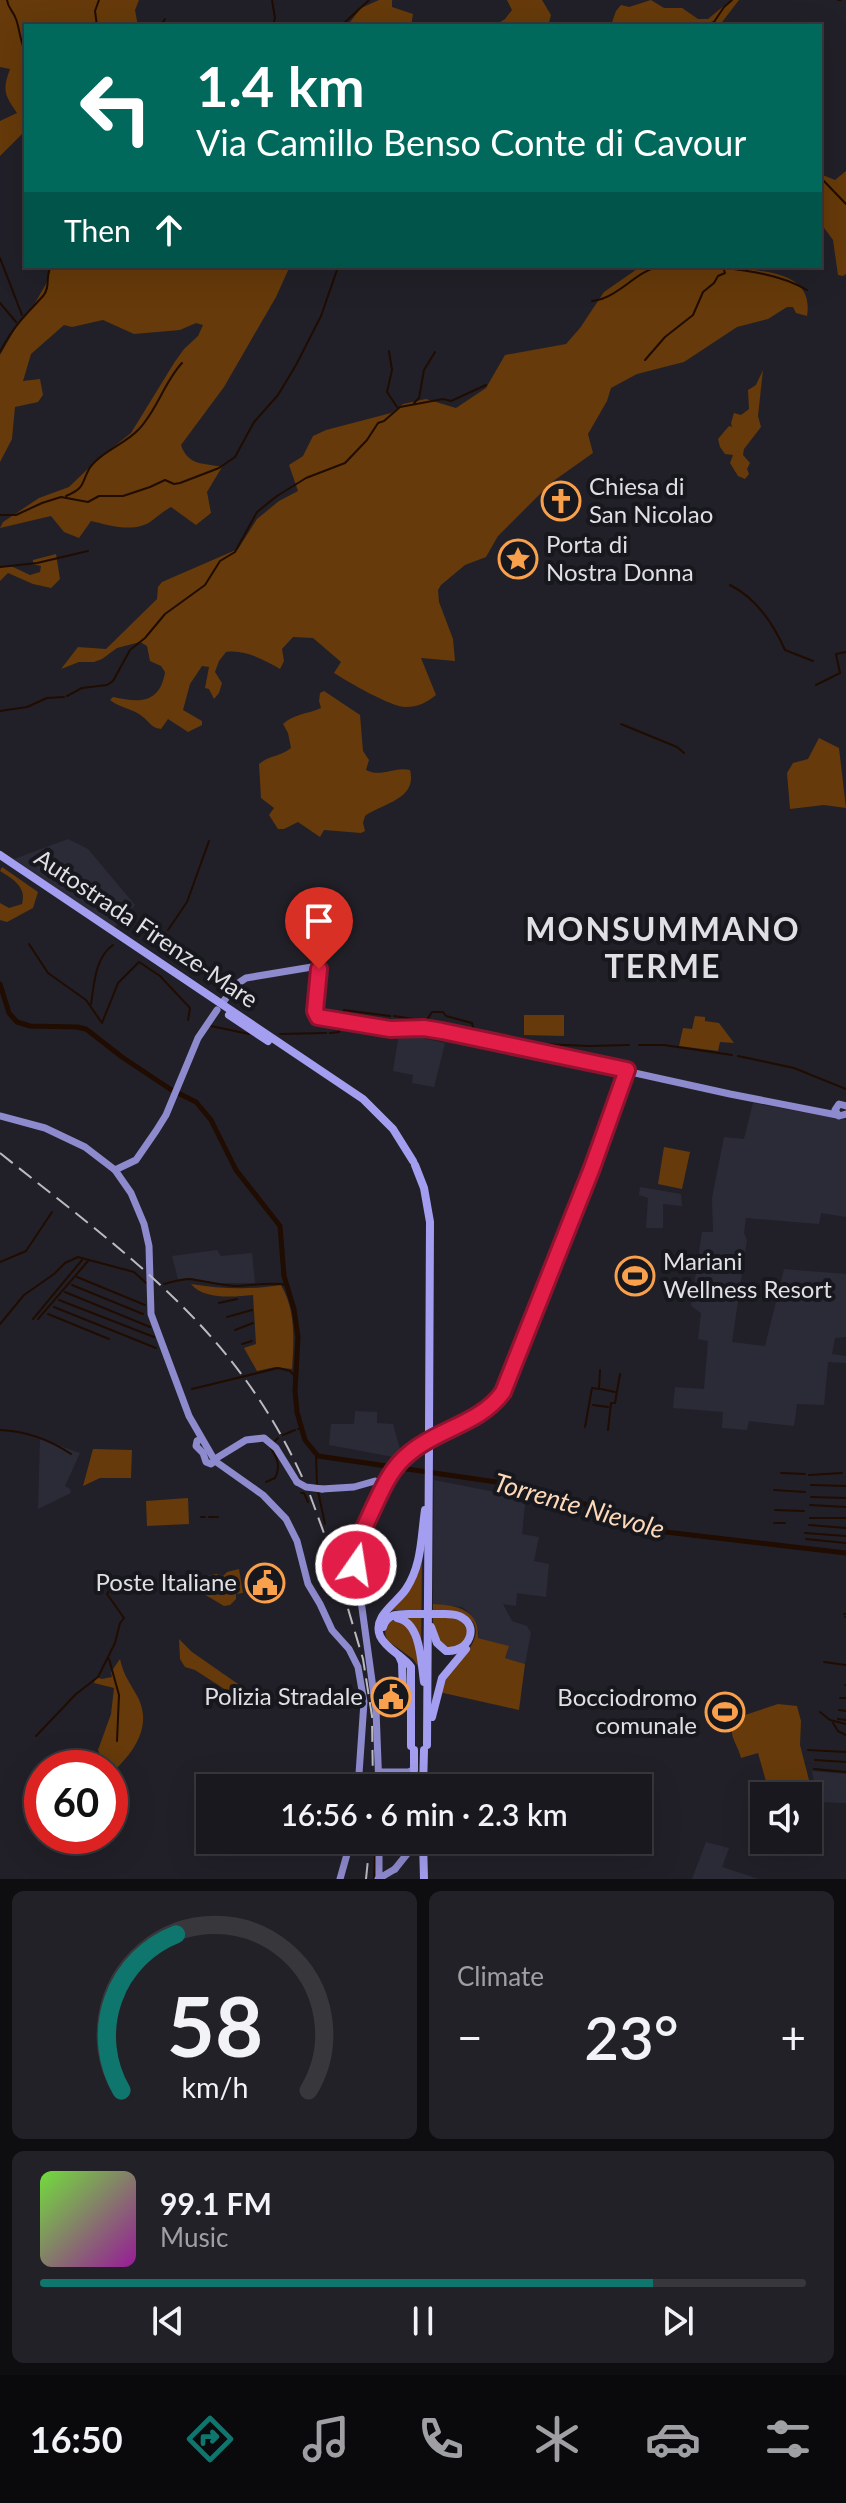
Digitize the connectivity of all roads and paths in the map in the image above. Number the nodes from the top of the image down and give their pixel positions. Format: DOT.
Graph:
graph roads {
  1 [pos="0,858"];
  2 [pos="223,1002"];
  3 [pos="217,1010"];
  4 [pos="627,1070"];
  5 [pos="846,1106"];
  6 [pos="841,1114"];
  7 [pos="0,1116"];
  8 [pos="115,1170"];
  9 [pos="214,1460"];
  10 [pos="382,1481"];
  11 [pos="427,1486"];
  12 [pos="425,1509"];
  13 [pos="428,1557"];
  14 [pos="438,1613"];
  15 [pos="381,1625"];
  16 [pos="424,1685"];
  17 [pos="377,1713"];
  18 [pos="420,1749"];
  19 [pos="383,1759"];
  20 [pos="398,1771"];
  21 [pos="412,1771"];
  22 [pos="382,1772"];
  23 [pos="359,1774"];
  24 [pos="395,1774"];
  25 [pos="401,1774"];
  26 [pos="412,1774"];
  27 [pos="424,1774"];
  28 [pos="347,1854"];
  29 [pos="379,1854"];
  30 [pos="407,1854"];
  31 [pos="425,1854"];
  32 [pos="340,1879"];
  33 [pos="379,1879"];
  34 [pos="426,1879"];
  1 -- 11 [label="highway, Autostrada Firenze-Mare, bridge"];
  2 -- 4 [label="main road"];
  3 -- 8 [label="main road"];
  4 -- 6 [label="main road"];
  4 -- 10 [label="main road"];
  5 -- 6 [label="main road"];
  7 -- 8 [label="main road"];
  8 -- 9 [label="main road"];
  9 -- 10 [label="main road, bridge"];
  9 -- 23 [label="main road"];
  10 -- 17 [label="main road"];
  11 -- 12 [label="highway, Autostrada Firenze-Mare"];
  11 -- 13 [label="highway, Autostrada Firenze-Mare"];
  12 -- 15 [label="highway"];
  12 -- 16 [label="highway, Autostrada Firenze-Mare"];
  13 -- 14 [label="highway"];
  13 -- 18 [label="highway, Autostrada Firenze-Mare"];
  14 -- 15 [label="highway, bridge"];
  14 -- 18 [label="highway"];
  15 -- 16 [label="highway"];
  15 -- 18 [label="highway"];
  15 -- 18 [label="highway"];
  16 -- 18 [label="highway, Autostrada Firenze-Mare"];
  17 -- 19 [label="main road"];
  17 -- 22 [label="main road"];
  18 -- 20 [label="main road"];
  18 -- 21 [label="highway"];
  18 -- 27 [label="highway, Autostrada Firenze-Mare"];
  19 -- 20 [label="main road"];
  19 -- 22 [label="main road"];
  20 -- 21 [label="main road"];
  20 -- 22 [label="main road"];
  20 -- 24 [label="main road"];
  20 -- 25 [label="main road"];
  21 -- 26 [label="main road"];
  28 -- 32 [label="main road"];
  29 -- 33 [label="main road"];
  30 -- 33 [label="main road, bridge"];
  31 -- 34 [label="highway"];
}
